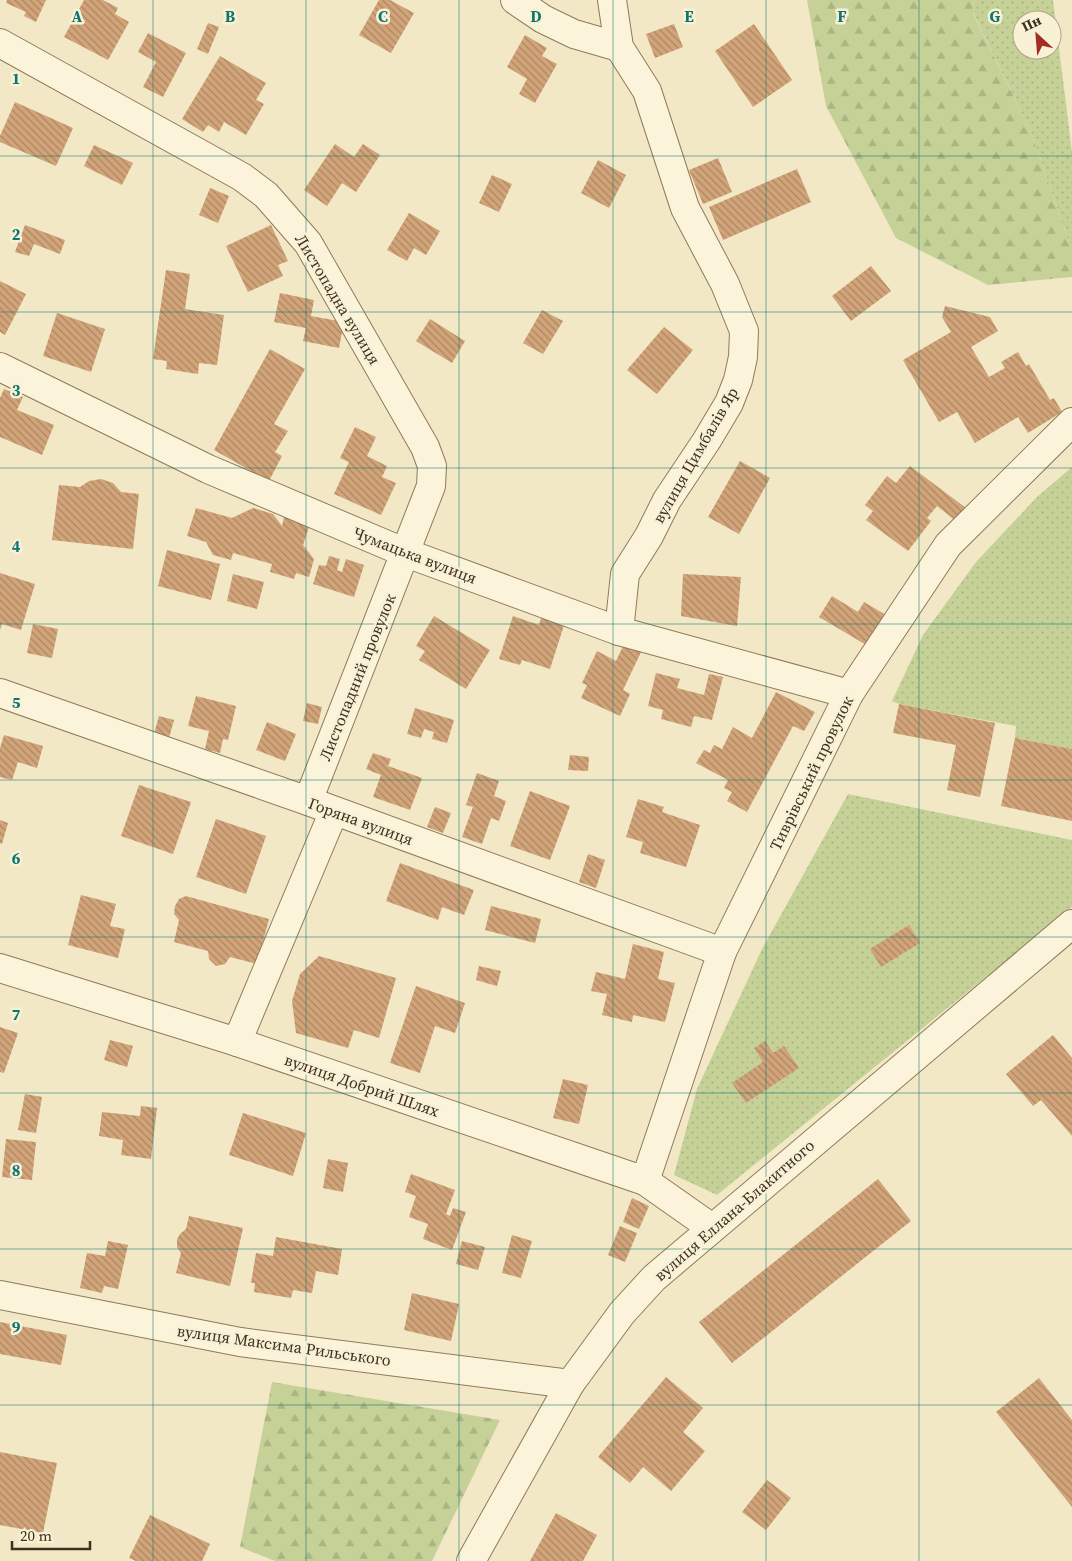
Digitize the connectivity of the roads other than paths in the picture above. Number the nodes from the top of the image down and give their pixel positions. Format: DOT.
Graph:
graph roads {
  1 [pos="515,0"];
  2 [pos="612,0"];
  3 [pos="0,43"];
  4 [pos="619,47"];
  5 [pos="0,367"];
  6 [pos="1072,422"];
  7 [pos="406,553"];
  8 [pos="619,631"];
  9 [pos="0,693"];
  10 [pos="850,694"];
  11 [pos="308,801"];
  12 [pos="334,811"];
  13 [pos="1072,924"];
  14 [pos="722,952"];
  15 [pos="0,968"];
  16 [pos="237,1042"];
  17 [pos="645,1181"];
  18 [pos="712,1228"];
  19 [pos="0,1295"];
  20 [pos="570,1384"];
  21 [pos="471,1561"];
  1 -- 4 [label="street"];
  2 -- 4 [label="street, вулиця Цимбалів Яр"];
  3 -- 7 [label="street, Листопадна вулиця"];
  4 -- 8 [label="street, вулиця Цимбалів Яр"];
  5 -- 7 [label="street, Чумацька вулиця"];
  6 -- 10 [label="street, Тиврівський провулок"];
  7 -- 8 [label="street, Чумацька вулиця"];
  7 -- 11 [label="street, Листопадний провулок"];
  8 -- 10 [label="street, Чумацька вулиця"];
  9 -- 11 [label="street, Горяна вулиця"];
  10 -- 14 [label="street, Тиврівський провулок"];
  11 -- 12 [label="street, Горяна вулиця"];
  12 -- 14 [label="street, Горяна вулиця"];
  12 -- 16 [label="street"];
  13 -- 18 [label="street, вулиця Еллана-Блакитного"];
  14 -- 17 [label="street, Тиврівський провулок"];
  15 -- 16 [label="street, вулиця Добрий Шлях"];
  16 -- 17 [label="street, вулиця Добрий Шлях"];
  17 -- 18 [label="street, вулиця Добрий Шлях"];
  18 -- 20 [label="street, вулиця Еллана-Блакитного"];
  19 -- 20 [label="street, вулиця Максима Рильського"];
  20 -- 21 [label="street, вулиця Еллана-Блакитного"];
}
